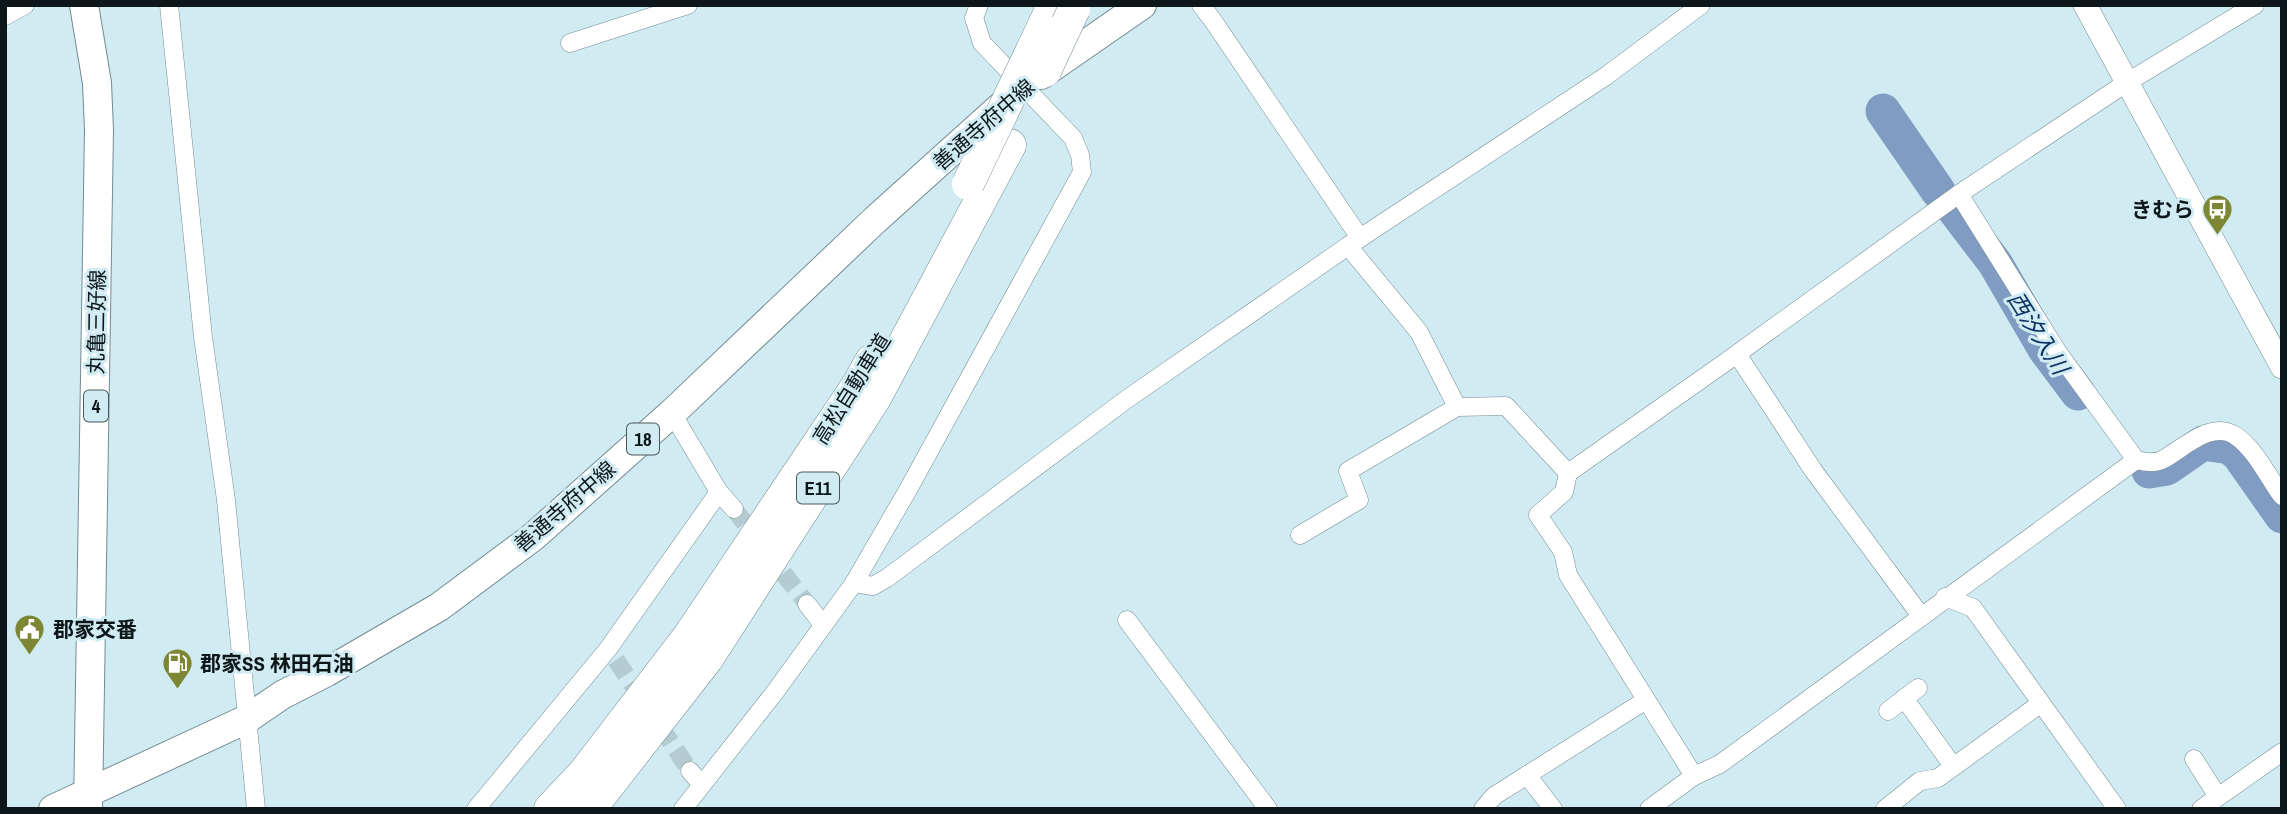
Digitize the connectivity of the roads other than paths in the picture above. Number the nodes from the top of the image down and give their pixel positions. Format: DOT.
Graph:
graph roads {
  1 [pos="25,5"];
  2 [pos="83,5"];
  3 [pos="169,5"];
  4 [pos="688,5"];
  5 [pos="1142,5"];
  6 [pos="1200,5"];
  7 [pos="1701,5"];
  8 [pos="2084,5"];
  9 [pos="2255,5"];
  10 [pos="976,6"];
  11 [pos="1061,12"];
  12 [pos="5,16"];
  13 [pos="570,43"];
  14 [pos="2126,83"];
  15 [pos="1024,88"];
  16 [pos="1959,194"];
  17 [pos="1354,242"];
  18 [pos="1737,354"];
  19 [pos="2282,367"];
  20 [pos="1457,407"];
  21 [pos="673,413"];
  22 [pos="2136,460"];
  23 [pos="1568,473"];
  24 [pos="719,492"];
  25 [pos="2282,496"];
  26 [pos="734,509"];
  27 [pos="1300,535"];
  28 [pos="854,583"];
  29 [pos="1945,597"];
  30 [pos="807,604"];
  31 [pos="1921,616"];
  32 [pos="1128,620"];
  33 [pos="823,625"];
  34 [pos="1646,700"];
  35 [pos="2040,704"];
  36 [pos="1888,710"];
  37 [pos="247,719"];
  38 [pos="2280,758"];
  39 [pos="2194,760"];
  40 [pos="1953,766"];
  41 [pos="1527,775"];
  42 [pos="1694,776"];
  43 [pos="2218,797"];
  44 [pos="88,801"];
  45 [pos="53,809"];
  46 [pos="256,809"];
  47 [pos="476,809"];
  48 [pos="550,809"];
  49 [pos="590,809"];
  50 [pos="683,809"];
  51 [pos="1268,809"];
  52 [pos="1483,809"];
  53 [pos="1553,809"];
  54 [pos="1649,809"];
  55 [pos="1885,809"];
  56 [pos="2117,809"];
  57 [pos="2201,809"];
  1 -- 12 [label="street"];
  2 -- 44 [label="main road, 丸亀三好線 / 4"];
  3 -- 37 [label="street"];
  4 -- 13 [label="street"];
  5 -- 15 [label="main road, 善通寺府中線 / 18"];
  6 -- 17 [label="street"];
  7 -- 17 [label="street"];
  8 -- 14 [label="street"];
  9 -- 14 [label="street"];
  10 -- 15 [label="street"];
  11 -- 48 [label="highway, 高松自動車道 / E11, bridge"];
  11 -- 49 [label="highway, 高松自動車道 / E11, bridge"];
  14 -- 16 [label="street"];
  14 -- 19 [label="street"];
  15 -- 21 [label="main road, 善通寺府中線 / 18"];
  15 -- 28 [label="street"];
  16 -- 18 [label="street"];
  16 -- 22 [label="street"];
  17 -- 20 [label="street"];
  17 -- 28 [label="street"];
  18 -- 23 [label="street"];
  18 -- 31 [label="street"];
  20 -- 23 [label="street"];
  20 -- 27 [label="street"];
  21 -- 24 [label="street"];
  21 -- 37 [label="main road, 善通寺府中線 / 18"];
  22 -- 25 [label="street"];
  22 -- 29 [label="street"];
  23 -- 34 [label="street"];
  24 -- 26 [label="street"];
  24 -- 47 [label="street"];
  28 -- 33 [label="street"];
  29 -- 31 [label="street"];
  29 -- 35 [label="street"];
  30 -- 33 [label="street"];
  31 -- 42 [label="street"];
  32 -- 51 [label="street"];
  33 -- 50 [label="street"];
  34 -- 41 [label="street"];
  34 -- 42 [label="street"];
  35 -- 40 [label="street"];
  35 -- 56 [label="street"];
  36 -- 40 [label="street"];
  37 -- 44 [label="main road, 善通寺府中線 / 18"];
  37 -- 46 [label="street"];
  38 -- 43 [label="street"];
  39 -- 43 [label="street"];
  40 -- 55 [label="street"];
  41 -- 52 [label="street"];
  41 -- 53 [label="street"];
  42 -- 54 [label="street"];
  43 -- 57 [label="street"];
  44 -- 45 [label="main road, 善通寺府中線 / 18"];
}
